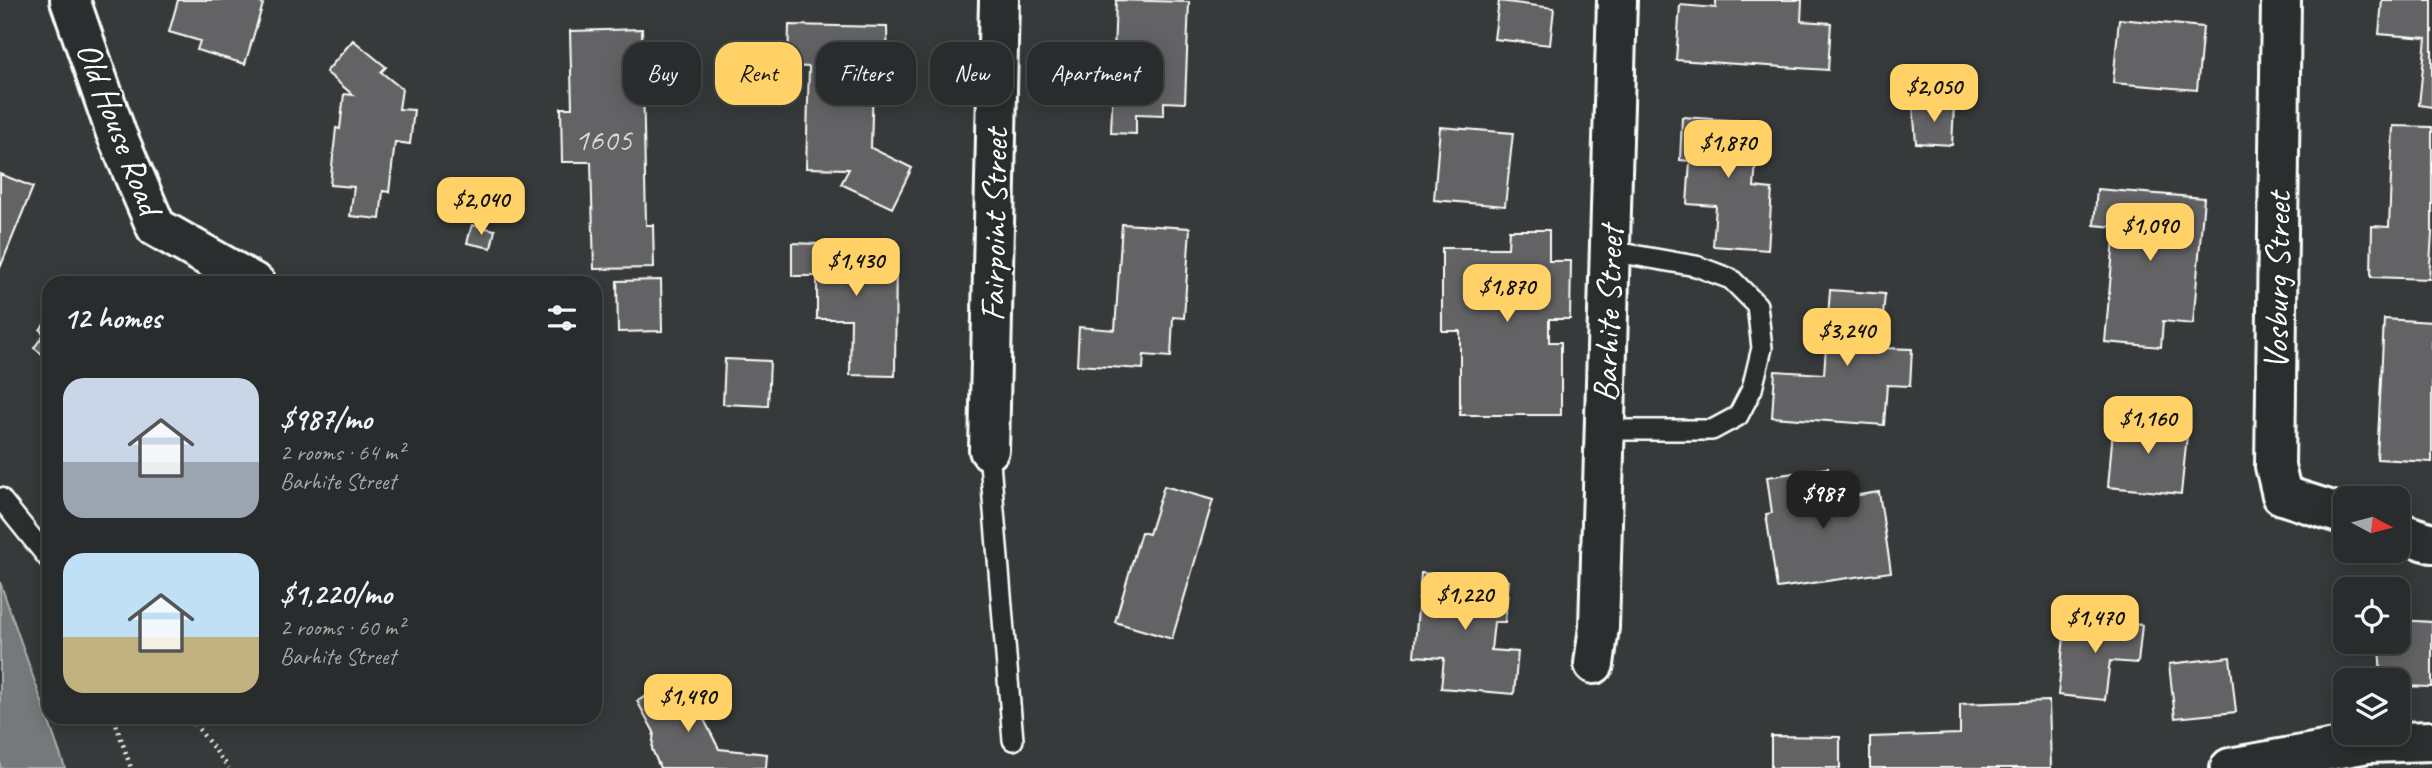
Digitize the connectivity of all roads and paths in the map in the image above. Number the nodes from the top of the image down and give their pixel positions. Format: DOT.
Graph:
graph roads {
  1 [pos="70,0"];
  2 [pos="999,0"];
  3 [pos="1617,0"];
  4 [pos="2281,0"];
  5 [pos="1610,251"];
  6 [pos="242,276"];
  7 [pos="1605,430"];
  8 [pos="989,450"];
  9 [pos="0,498"];
  10 [pos="2333,511"];
  11 [pos="2410,536"];
  12 [pos="2432,543"];
  13 [pos="42,550"];
  14 [pos="1596,645"];
  15 [pos="116,724"];
  16 [pos="195,724"];
  17 [pos="1013,740"];
  18 [pos="2432,741"];
  19 [pos="131,768"];
  20 [pos="229,768"];
  21 [pos="2230,768"];
  1 -- 6 [label="street, Old House Road"];
  2 -- 8 [label="street, Fairpoint Street"];
  3 -- 5 [label="street, Barhite Street"];
  4 -- 10 [label="street, Vosburg Street"];
  5 -- 7 [label="street, Barhite Street"];
  5 -- 7 [label="lane"];
  7 -- 14 [label="street, Barhite Street"];
  8 -- 17 [label="lane"];
  9 -- 13 [label="lane"];
  11 -- 12 [label="street"];
  15 -- 19 [label="path"];
  16 -- 20 [label="path"];
  18 -- 21 [label="street"];
}
